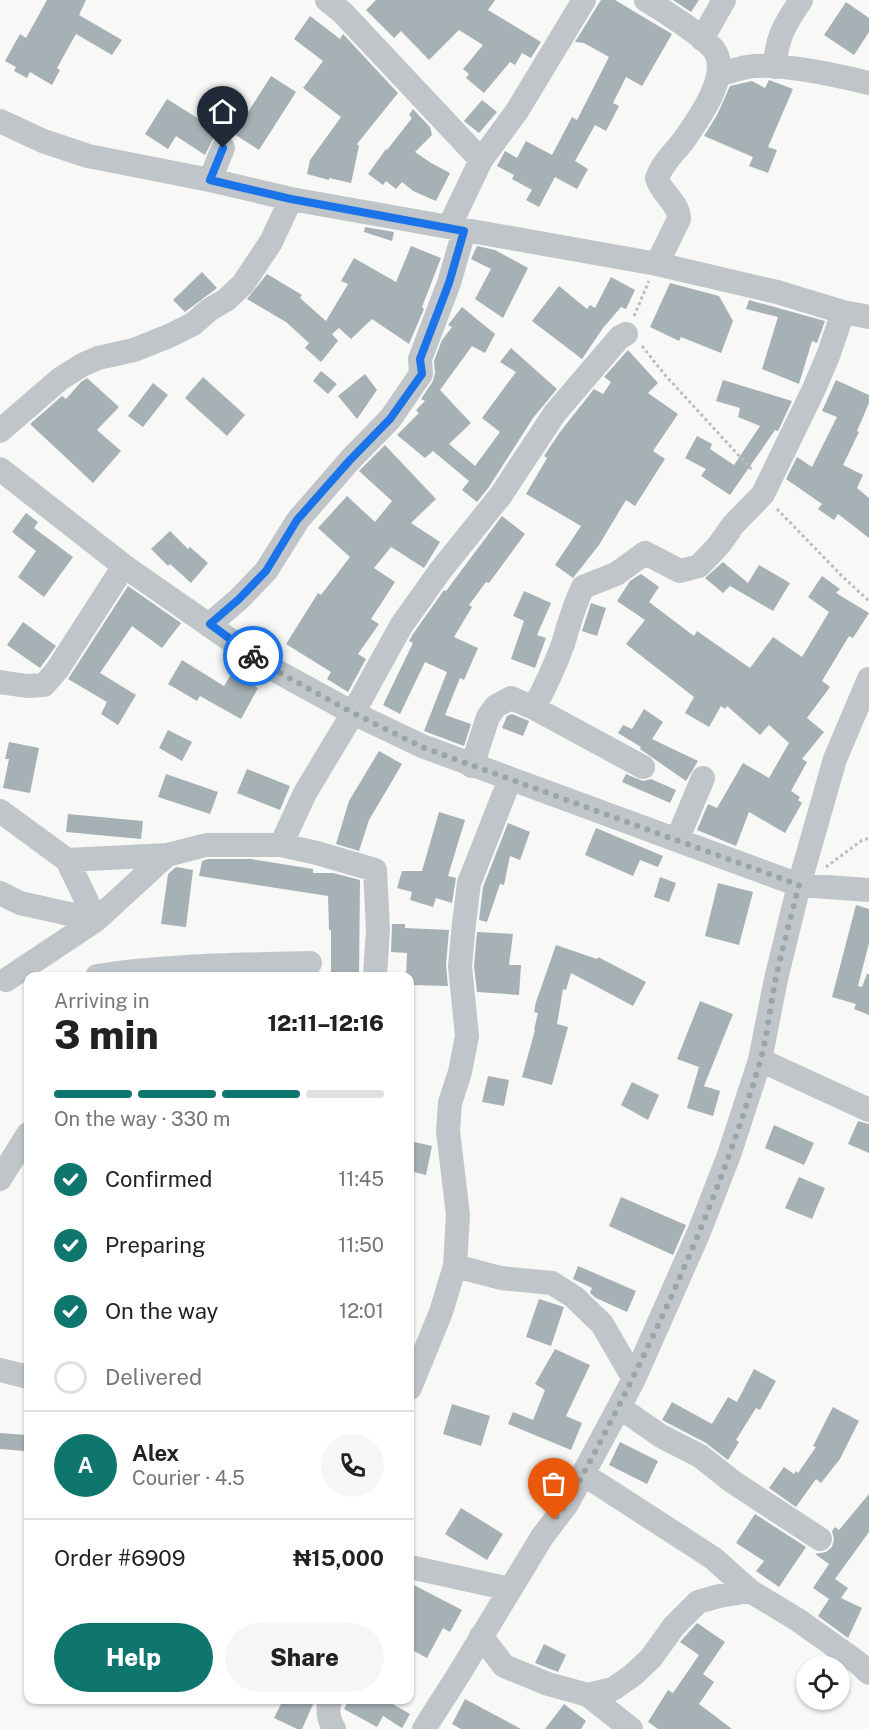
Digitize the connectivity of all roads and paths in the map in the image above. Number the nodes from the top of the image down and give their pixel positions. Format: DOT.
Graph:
graph roads {
  1 [pos="584,0"];
  2 [pos="646,0"];
  3 [pos="724,0"];
  4 [pos="801,0"];
  5 [pos="340,4"];
  6 [pos="702,39"];
  7 [pos="775,67"];
  8 [pos="718,75"];
  9 [pos="869,83"];
  10 [pos="0,121"];
  11 [pos="223,148"];
  12 [pos="482,160"];
  13 [pos="210,180"];
  14 [pos="291,199"];
  15 [pos="457,229"];
  16 [pos="657,264"];
  17 [pos="843,312"];
  18 [pos="869,317"];
  19 [pos="626,334"];
  20 [pos="0,431"];
  21 [pos="0,470"];
  22 [pos="763,494"];
  23 [pos="124,566"];
  24 [pos="869,601"];
  25 [pos="210,624"];
  26 [pos="869,679"];
  27 [pos="0,682"];
  28 [pos="534,708"];
  29 [pos="353,713"];
  30 [pos="472,766"];
  31 [pos="643,767"];
  32 [pos="703,778"];
  33 [pos="510,779"];
  34 [pos="0,811"];
  35 [pos="869,838"];
  36 [pos="676,840"];
  37 [pos="281,845"];
  38 [pos="167,855"];
  39 [pos="67,860"];
  40 [pos="799,885"];
  41 [pos="869,890"];
  42 [pos="0,893"];
  43 [pos="96,920"];
  44 [pos="310,963"];
  45 [pos="24,972"];
  46 [pos="122,972"];
  47 [pos="375,972"];
  48 [pos="760,1060"];
  49 [pos="869,1110"];
  50 [pos="24,1140"];
  51 [pos="0,1179"];
  52 [pos="455,1266"];
  53 [pos="2,1374"];
  54 [pos="24,1377"];
  55 [pos="414,1378"];
  56 [pos="634,1378"];
  57 [pos="619,1407"];
  58 [pos="583,1474"];
  59 [pos="820,1539"];
  60 [pos="414,1568"];
  61 [pos="510,1589"];
  62 [pos="750,1591"];
  63 [pos="481,1636"];
  64 [pos="504,1666"];
  65 [pos="869,1673"];
  66 [pos="459,1674"];
  67 [pos="588,1695"];
  68 [pos="329,1704"];
  69 [pos="334,1729"];
  70 [pos="424,1729"];
  71 [pos="631,1729"];
  1 -- 12 [label="street"];
  2 -- 6 [label="street"];
  3 -- 6 [label="street"];
  4 -- 7 [label="street"];
  5 -- 12 [label="street"];
  6 -- 8 [label="street"];
  7 -- 8 [label="street"];
  7 -- 9 [label="street"];
  8 -- 16 [label="street"];
  10 -- 13 [label="street"];
  11 -- 13 [label="street"];
  12 -- 15 [label="street"];
  13 -- 14 [label="street"];
  14 -- 15 [label="street"];
  14 -- 20 [label="street"];
  15 -- 16 [label="street"];
  15 -- 25 [label="street"];
  16 -- 17 [label="street"];
  16 -- 19 [label="path"];
  17 -- 18 [label="street"];
  17 -- 22 [label="street"];
  19 -- 22 [label="path"];
  19 -- 29 [label="street"];
  21 -- 23 [label="street"];
  22 -- 24 [label="path"];
  22 -- 28 [label="street"];
  23 -- 25 [label="street"];
  23 -- 27 [label="street"];
  25 -- 29 [label="street"];
  26 -- 40 [label="street"];
  28 -- 30 [label="street"];
  28 -- 31 [label="street"];
  29 -- 30 [label="street"];
  29 -- 37 [label="street"];
  30 -- 33 [label="street"];
  32 -- 36 [label="street"];
  33 -- 36 [label="street"];
  33 -- 52 [label="street"];
  34 -- 39 [label="street"];
  35 -- 40 [label="path"];
  36 -- 40 [label="street"];
  37 -- 38 [label="street"];
  37 -- 47 [label="street"];
  38 -- 39 [label="street"];
  38 -- 43 [label="street"];
  39 -- 43 [label="street"];
  40 -- 41 [label="street"];
  40 -- 48 [label="street"];
  42 -- 43 [label="street"];
  43 -- 45 [label="street"];
  44 -- 46 [label="street"];
  48 -- 49 [label="street"];
  48 -- 56 [label="street"];
  50 -- 51 [label="street"];
  52 -- 55 [label="street"];
  52 -- 56 [label="street"];
  53 -- 54 [label="street"];
  56 -- 57 [label="street"];
  57 -- 58 [label="street"];
  57 -- 59 [label="street"];
  58 -- 61 [label="street"];
  58 -- 62 [label="street"];
  60 -- 61 [label="street"];
  61 -- 63 [label="street"];
  62 -- 65 [label="street"];
  62 -- 67 [label="street"];
  63 -- 64 [label="street"];
  63 -- 66 [label="street"];
  64 -- 66 [label="street"];
  64 -- 67 [label="street"];
  66 -- 70 [label="street"];
  67 -- 71 [label="street"];
  68 -- 69 [label="street"];
}
